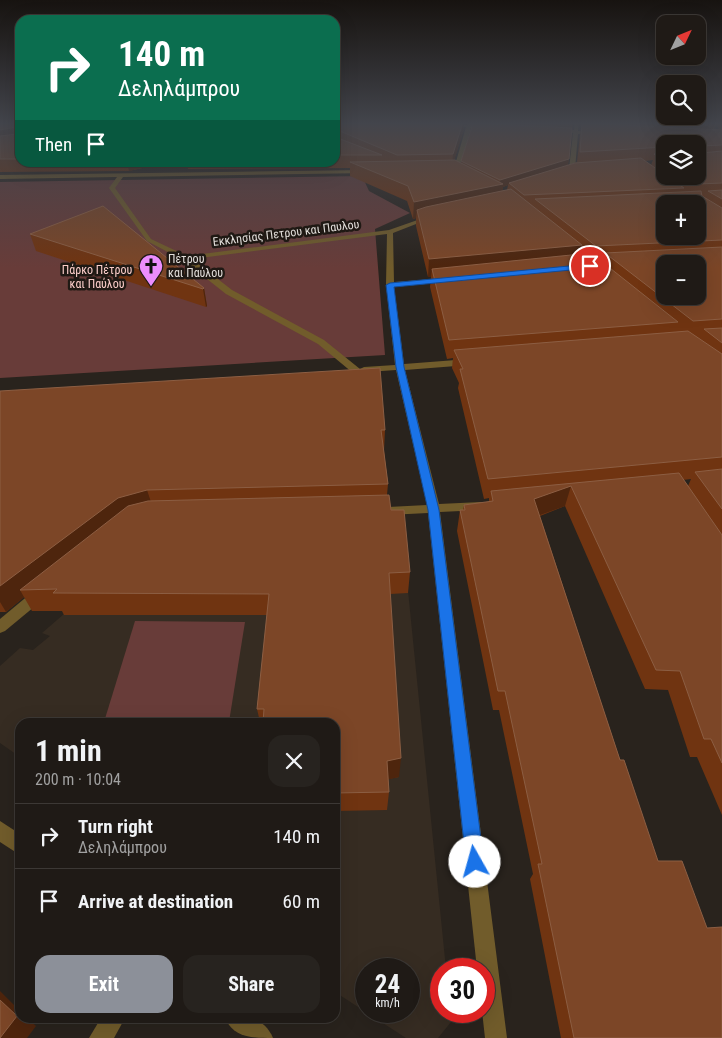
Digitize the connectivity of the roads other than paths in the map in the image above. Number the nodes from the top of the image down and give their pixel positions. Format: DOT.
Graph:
graph roads {
  1 [pos="156,170"];
  2 [pos="568,170"];
  3 [pos="445,171"];
  4 [pos="455,171"];
  5 [pos="370,172"];
  6 [pos="563,172"];
  7 [pos="158,174"];
  8 [pos="464,175"];
  9 [pos="121,176"];
  10 [pos="0,177"];
  11 [pos="439,215"];
  12 [pos="390,232"];
  13 [pos="186,258"];
  14 [pos="456,279"];
  15 [pos="390,285"];
  16 [pos="478,361"];
  17 [pos="400,367"];
  18 [pos="356,371"];
  19 [pos="336,372"];
  20 [pos="492,504"];
  21 [pos="434,510"];
  22 [pos="374,512"];
  23 [pos="51,585"];
  24 [pos="0,627"];
  25 [pos="0,830"];
  26 [pos="15,842"];
  27 [pos="110,1023"];
  28 [pos="242,1023"];
  29 [pos="100,1038"];
  30 [pos="262,1038"];
  31 [pos="496,1038"];
  1 -- 7 [label="street"];
  2 -- 6 [label="street"];
  3 -- 4 [label="street"];
  4 -- 8 [label="street"];
  5 -- 7 [label="street"];
  7 -- 9 [label="street"];
  9 -- 10 [label="street"];
  9 -- 13 [label="street"];
  11 -- 12 [label="street, Εκκλησίας Πετρου και Παυλου"];
  12 -- 13 [label="street, Εκκλησίας Πετρου και Παυλου"];
  12 -- 15 [label="street"];
  13 -- 18 [label="street"];
  14 -- 15 [label="street"];
  15 -- 17 [label="street"];
  16 -- 17 [label="street"];
  17 -- 18 [label="street"];
  17 -- 21 [label="street"];
  18 -- 19 [label="street"];
  20 -- 21 [label="street"];
  21 -- 22 [label="street"];
  21 -- 31 [label="street"];
  23 -- 24 [label="street"];
  25 -- 26 [label="street"];
  27 -- 29 [label="street"];
  28 -- 30 [label="street"];
}
